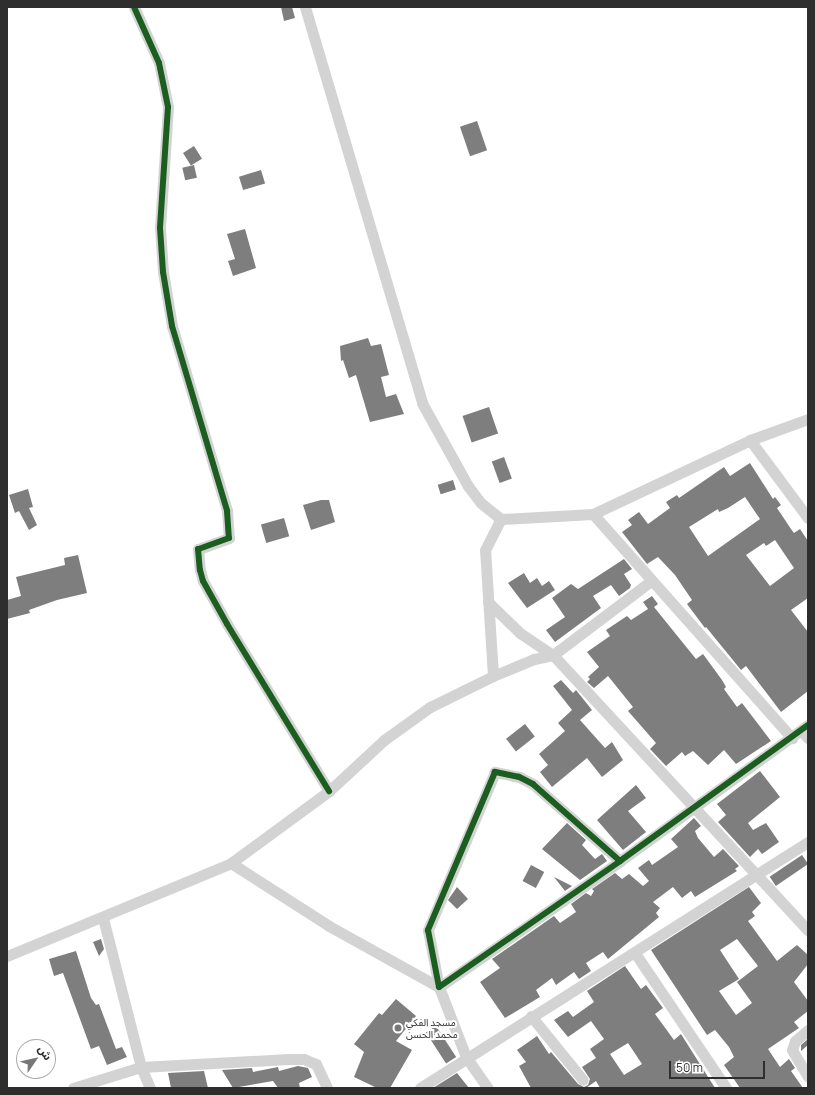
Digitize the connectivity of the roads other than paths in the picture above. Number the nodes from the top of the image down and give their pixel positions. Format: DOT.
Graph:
graph roads {
  1 [pos="134,7"];
  2 [pos="305,7"];
  3 [pos="808,419"];
  4 [pos="750,440"];
  5 [pos="593,514"];
  6 [pos="808,518"];
  7 [pos="501,519"];
  8 [pos="651,581"];
  9 [pos="488,602"];
  10 [pos="553,655"];
  11 [pos="493,676"];
  12 [pos="806,731"];
  13 [pos="792,738"];
  14 [pos="328,791"];
  15 [pos="695,808"];
  16 [pos="808,842"];
  17 [pos="620,861"];
  18 [pos="231,863"];
  19 [pos="755,874"];
  20 [pos="103,918"];
  21 [pos="808,930"];
  22 [pos="635,953"];
  23 [pos="7,956"];
  24 [pos="439,987"];
  25 [pos="531,1016"];
  26 [pos="808,1030"];
  27 [pos="466,1057"];
  28 [pos="141,1067"];
  29 [pos="808,1077"];
  30 [pos="583,1080"];
  31 [pos="73,1088"];
  32 [pos="150,1088"];
  33 [pos="328,1088"];
  34 [pos="420,1088"];
  35 [pos="488,1088"];
  36 [pos="726,1088"];
  1 -- 14 [label="street"];
  2 -- 7 [label="street"];
  3 -- 4 [label="street"];
  4 -- 5 [label="street"];
  4 -- 6 [label="street"];
  5 -- 7 [label="street"];
  5 -- 8 [label="street"];
  7 -- 9 [label="street"];
  8 -- 10 [label="street"];
  8 -- 13 [label="street"];
  9 -- 10 [label="street"];
  9 -- 11 [label="street"];
  10 -- 11 [label="street"];
  10 -- 15 [label="street"];
  11 -- 14 [label="street"];
  12 -- 13 [label="street"];
  13 -- 15 [label="street"];
  14 -- 18 [label="street"];
  15 -- 17 [label="street"];
  15 -- 19 [label="street"];
  16 -- 19 [label="street"];
  17 -- 24 [label="street"];
  17 -- 24 [label="street"];
  18 -- 20 [label="street"];
  18 -- 24 [label="street"];
  19 -- 21 [label="street"];
  19 -- 22 [label="street"];
  20 -- 23 [label="street"];
  20 -- 28 [label="street"];
  22 -- 25 [label="street"];
  22 -- 36 [label="street"];
  24 -- 27 [label="street"];
  25 -- 27 [label="street"];
  25 -- 30 [label="street"];
  26 -- 29 [label="street"];
  27 -- 34 [label="street"];
  27 -- 35 [label="street"];
  28 -- 31 [label="street"];
  28 -- 32 [label="street"];
  28 -- 33 [label="street"];
}
